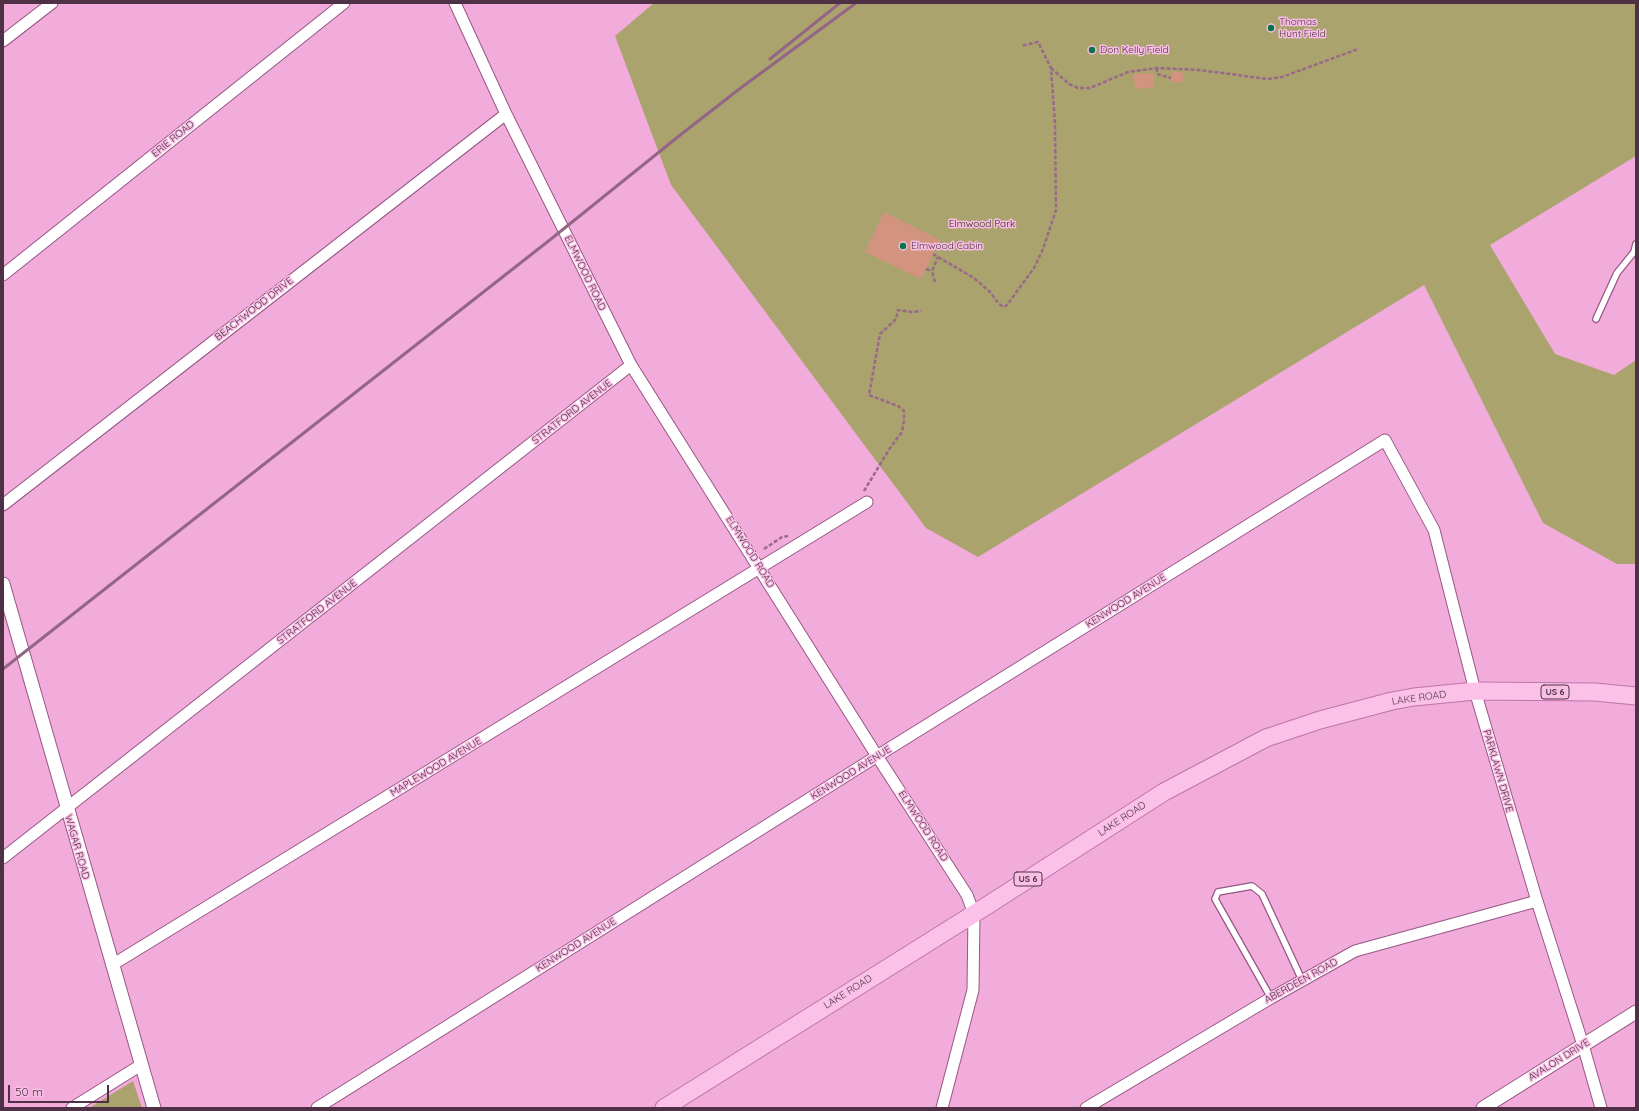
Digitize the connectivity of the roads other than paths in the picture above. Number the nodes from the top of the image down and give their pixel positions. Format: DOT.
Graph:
graph roads {
  1 [pos="52,3"];
  2 [pos="344,3"];
  3 [pos="455,3"];
  4 [pos="3,41"];
  5 [pos="506,114"];
  6 [pos="1636,244"];
  7 [pos="3,275"];
  8 [pos="1596,319"];
  9 [pos="631,365"];
  10 [pos="1385,440"];
  11 [pos="865,497"];
  12 [pos="3,505"];
  13 [pos="760,568"];
  14 [pos="3,584"];
  15 [pos="1475,691"];
  16 [pos="1636,696"];
  17 [pos="877,756"];
  18 [pos="67,810"];
  19 [pos="3,858"];
  20 [pos="1537,901"];
  21 [pos="974,914"];
  22 [pos="112,965"];
  23 [pos="1302,980"];
  24 [pos="1270,998"];
  25 [pos="1636,1012"];
  26 [pos="1583,1045"];
  27 [pos="140,1065"];
  28 [pos="72,1108"];
  29 [pos="154,1108"];
  30 [pos="317,1108"];
  31 [pos="664,1108"];
  32 [pos="942,1108"];
  33 [pos="1086,1108"];
  34 [pos="1482,1108"];
  35 [pos="1601,1108"];
  1 -- 4 [label="street"];
  2 -- 7 [label="street, ERIE ROAD"];
  3 -- 5 [label="street, ELMWOOD ROAD"];
  5 -- 9 [label="street, ELMWOOD ROAD"];
  5 -- 12 [label="street, BEACHWOOD DRIVE"];
  6 -- 8 [label="lane"];
  9 -- 13 [label="street, ELMWOOD ROAD"];
  9 -- 18 [label="street, STRATFORD AVENUE"];
  10 -- 15 [label="street, PARKLAWN DRIVE"];
  10 -- 17 [label="street, KENWOOD AVENUE"];
  11 -- 13 [label="street, MAPLEWOOD AVENUE"];
  13 -- 17 [label="street, ELMWOOD ROAD"];
  13 -- 22 [label="street, MAPLEWOOD AVENUE"];
  14 -- 18 [label="street, WAGAR ROAD"];
  15 -- 16 [label="main road, LAKE ROAD / US 6"];
  15 -- 20 [label="street, PARKLAWN DRIVE"];
  15 -- 21 [label="main road, LAKE ROAD / US 6"];
  17 -- 21 [label="street, ELMWOOD ROAD"];
  17 -- 30 [label="street, KENWOOD AVENUE"];
  18 -- 19 [label="street, STRATFORD AVENUE"];
  18 -- 22 [label="street, WAGAR ROAD"];
  20 -- 23 [label="street, ABERDEEN ROAD"];
  20 -- 26 [label="street, PARKLAWN DRIVE"];
  21 -- 31 [label="main road, LAKE ROAD / US 6"];
  21 -- 32 [label="street, ELMWOOD ROAD"];
  22 -- 27 [label="street, WAGAR ROAD"];
  23 -- 24 [label="street, ABERDEEN ROAD"];
  23 -- 24 [label="lane"];
  24 -- 33 [label="street, ABERDEEN ROAD"];
  25 -- 26 [label="street, AVALON DRIVE"];
  26 -- 34 [label="street, AVALON DRIVE"];
  26 -- 35 [label="street, PARKLAWN DRIVE"];
  27 -- 28 [label="street"];
  27 -- 29 [label="street, WAGAR ROAD"];
}
